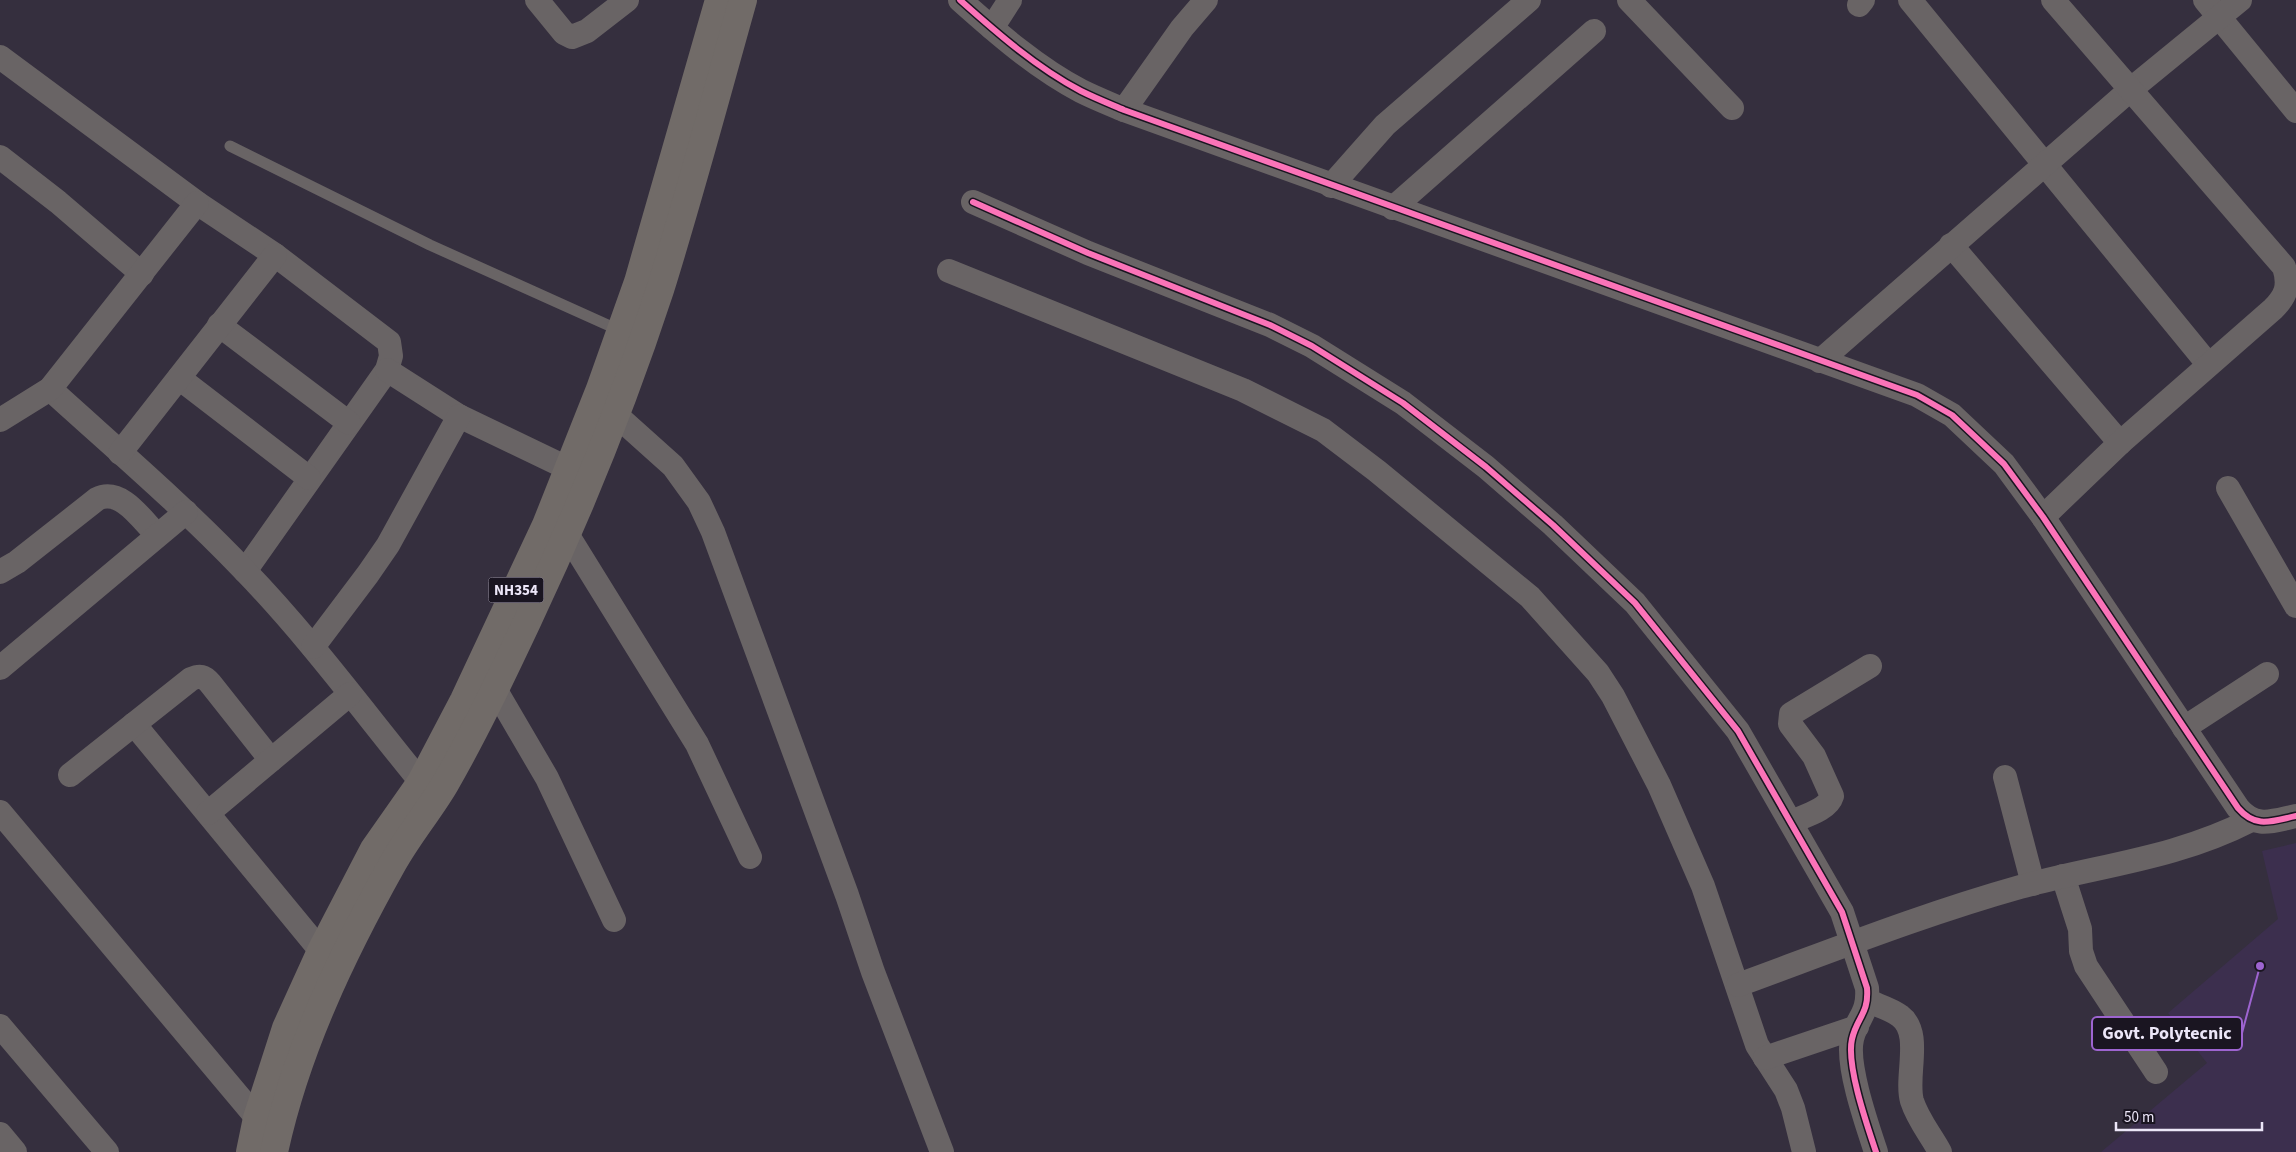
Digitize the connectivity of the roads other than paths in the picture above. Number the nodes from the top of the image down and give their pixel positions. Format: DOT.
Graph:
graph roads {
  1 [pos="537,0"];
  2 [pos="627,0"];
  3 [pos="719,0"];
  4 [pos="744,0"];
  5 [pos="960,0"];
  6 [pos="1010,0"];
  7 [pos="1206,0"];
  8 [pos="1528,0"];
  9 [pos="1629,0"];
  10 [pos="1910,0"];
  11 [pos="2053,0"];
  12 [pos="2240,0"];
  13 [pos="2212,9"];
  14 [pos="992,28"];
  15 [pos="1594,31"];
  16 [pos="0,57"];
  17 [pos="2130,90"];
  18 [pos="1732,108"];
  19 [pos="1124,110"];
  20 [pos="2296,111"];
  21 [pos="230,146"];
  22 [pos="0,157"];
  23 [pos="2044,165"];
  24 [pos="1331,186"];
  25 [pos="972,202"];
  26 [pos="197,203"];
  27 [pos="1392,208"];
  28 [pos="1951,245"];
  29 [pos="275,256"];
  30 [pos="949,271"];
  31 [pos="142,274"];
  32 [pos="219,325"];
  33 [pos="620,331"];
  34 [pos="1820,361"];
  35 [pos="2208,364"];
  36 [pos="387,370"];
  37 [pos="179,378"];
  38 [pos="50,389"];
  39 [pos="615,414"];
  40 [pos="459,416"];
  41 [pos="0,420"];
  42 [pos="349,423"];
  43 [pos="2120,443"];
  44 [pos="120,453"];
  45 [pos="579,474"];
  46 [pos="309,478"];
  47 [pos="2228,488"];
  48 [pos="186,512"];
  49 [pos="2043,517"];
  50 [pos="567,534"];
  51 [pos="157,536"];
  52 [pos="245,570"];
  53 [pos="0,572"];
  54 [pos="2296,606"];
  55 [pos="313,647"];
  56 [pos="1870,666"];
  57 [pos="0,668"];
  58 [pos="2267,674"];
  59 [pos="495,689"];
  60 [pos="350,694"];
  61 [pos="134,724"];
  62 [pos="2184,728"];
  63 [pos="271,760"];
  64 [pos="70,775"];
  65 [pos="2005,777"];
  66 [pos="421,782"];
  67 [pos="0,812"];
  68 [pos="208,813"];
  69 [pos="2296,816"];
  70 [pos="2251,820"];
  71 [pos="1791,822"];
  72 [pos="750,857"];
  73 [pos="2063,876"];
  74 [pos="2033,884"];
  75 [pos="614,920"];
  76 [pos="1854,943"];
  77 [pos="321,951"];
  78 [pos="1738,985"];
  79 [pos="1868,1001"];
  80 [pos="0,1026"];
  81 [pos="1857,1027"];
  82 [pos="1765,1058"];
  83 [pos="2156,1072"];
  84 [pos="258,1118"];
  85 [pos="0,1134"];
  86 [pos="15,1152"];
  87 [pos="107,1152"];
  88 [pos="250,1152"];
  89 [pos="274,1152"];
  90 [pos="942,1152"];
  91 [pos="1804,1152"];
  92 [pos="1876,1152"];
  93 [pos="1940,1152"];
  1 -- 2 [label="street"];
  3 -- 33 [label="highway, NH354"];
  4 -- 39 [label="highway, NH354"];
  5 -- 14 [label="street"];
  6 -- 14 [label="street"];
  7 -- 19 [label="street"];
  8 -- 24 [label="street"];
  9 -- 18 [label="street"];
  10 -- 23 [label="street"];
  11 -- 17 [label="street"];
  12 -- 13 [label="street"];
  13 -- 17 [label="street"];
  13 -- 20 [label="street"];
  14 -- 19 [label="street"];
  15 -- 27 [label="street"];
  16 -- 26 [label="street"];
  17 -- 23 [label="street"];
  17 -- 35 [label="street"];
  19 -- 24 [label="street"];
  21 -- 33 [label="lane"];
  22 -- 31 [label="street"];
  23 -- 28 [label="street"];
  23 -- 35 [label="street"];
  24 -- 27 [label="street"];
  25 -- 71 [label="street"];
  26 -- 29 [label="street"];
  26 -- 31 [label="street"];
  27 -- 34 [label="street"];
  28 -- 34 [label="street"];
  28 -- 43 [label="street"];
  29 -- 32 [label="street"];
  29 -- 36 [label="street"];
  30 -- 78 [label="street"];
  31 -- 38 [label="street"];
  32 -- 37 [label="street"];
  32 -- 42 [label="street"];
  33 -- 45 [label="highway, NH354"];
  34 -- 49 [label="street"];
  35 -- 43 [label="street"];
  36 -- 40 [label="street"];
  36 -- 42 [label="street"];
  37 -- 44 [label="street"];
  37 -- 46 [label="street"];
  38 -- 41 [label="street"];
  38 -- 44 [label="street"];
  39 -- 45 [label="highway, NH354"];
  39 -- 90 [label="street"];
  40 -- 45 [label="street"];
  40 -- 55 [label="street"];
  42 -- 46 [label="street"];
  43 -- 49 [label="street"];
  44 -- 48 [label="street"];
  45 -- 50 [label="highway, NH354"];
  45 -- 66 [label="highway, NH354"];
  46 -- 52 [label="street"];
  47 -- 54 [label="street"];
  48 -- 51 [label="street"];
  48 -- 52 [label="street"];
  49 -- 62 [label="street"];
  50 -- 59 [label="highway, NH354"];
  50 -- 72 [label="street"];
  51 -- 53 [label="street"];
  51 -- 57 [label="street"];
  52 -- 55 [label="street"];
  55 -- 60 [label="street"];
  56 -- 71 [label="street"];
  58 -- 62 [label="street"];
  59 -- 75 [label="street"];
  59 -- 89 [label="highway, NH354"];
  60 -- 63 [label="street"];
  60 -- 66 [label="street"];
  61 -- 63 [label="street"];
  61 -- 64 [label="street"];
  61 -- 68 [label="street"];
  62 -- 70 [label="street"];
  63 -- 68 [label="street"];
  65 -- 74 [label="street"];
  66 -- 77 [label="highway, NH354"];
  67 -- 84 [label="street"];
  68 -- 77 [label="street"];
  69 -- 70 [label="street"];
  70 -- 73 [label="street"];
  71 -- 76 [label="street"];
  73 -- 74 [label="street"];
  73 -- 83 [label="street"];
  74 -- 76 [label="street"];
  76 -- 78 [label="street"];
  76 -- 79 [label="street"];
  77 -- 84 [label="highway, NH354"];
  78 -- 82 [label="street"];
  79 -- 81 [label="street"];
  79 -- 93 [label="street"];
  80 -- 87 [label="street"];
  81 -- 82 [label="street"];
  81 -- 92 [label="street"];
  82 -- 91 [label="street"];
  84 -- 88 [label="highway, NH354"];
  85 -- 86 [label="street"];
}
